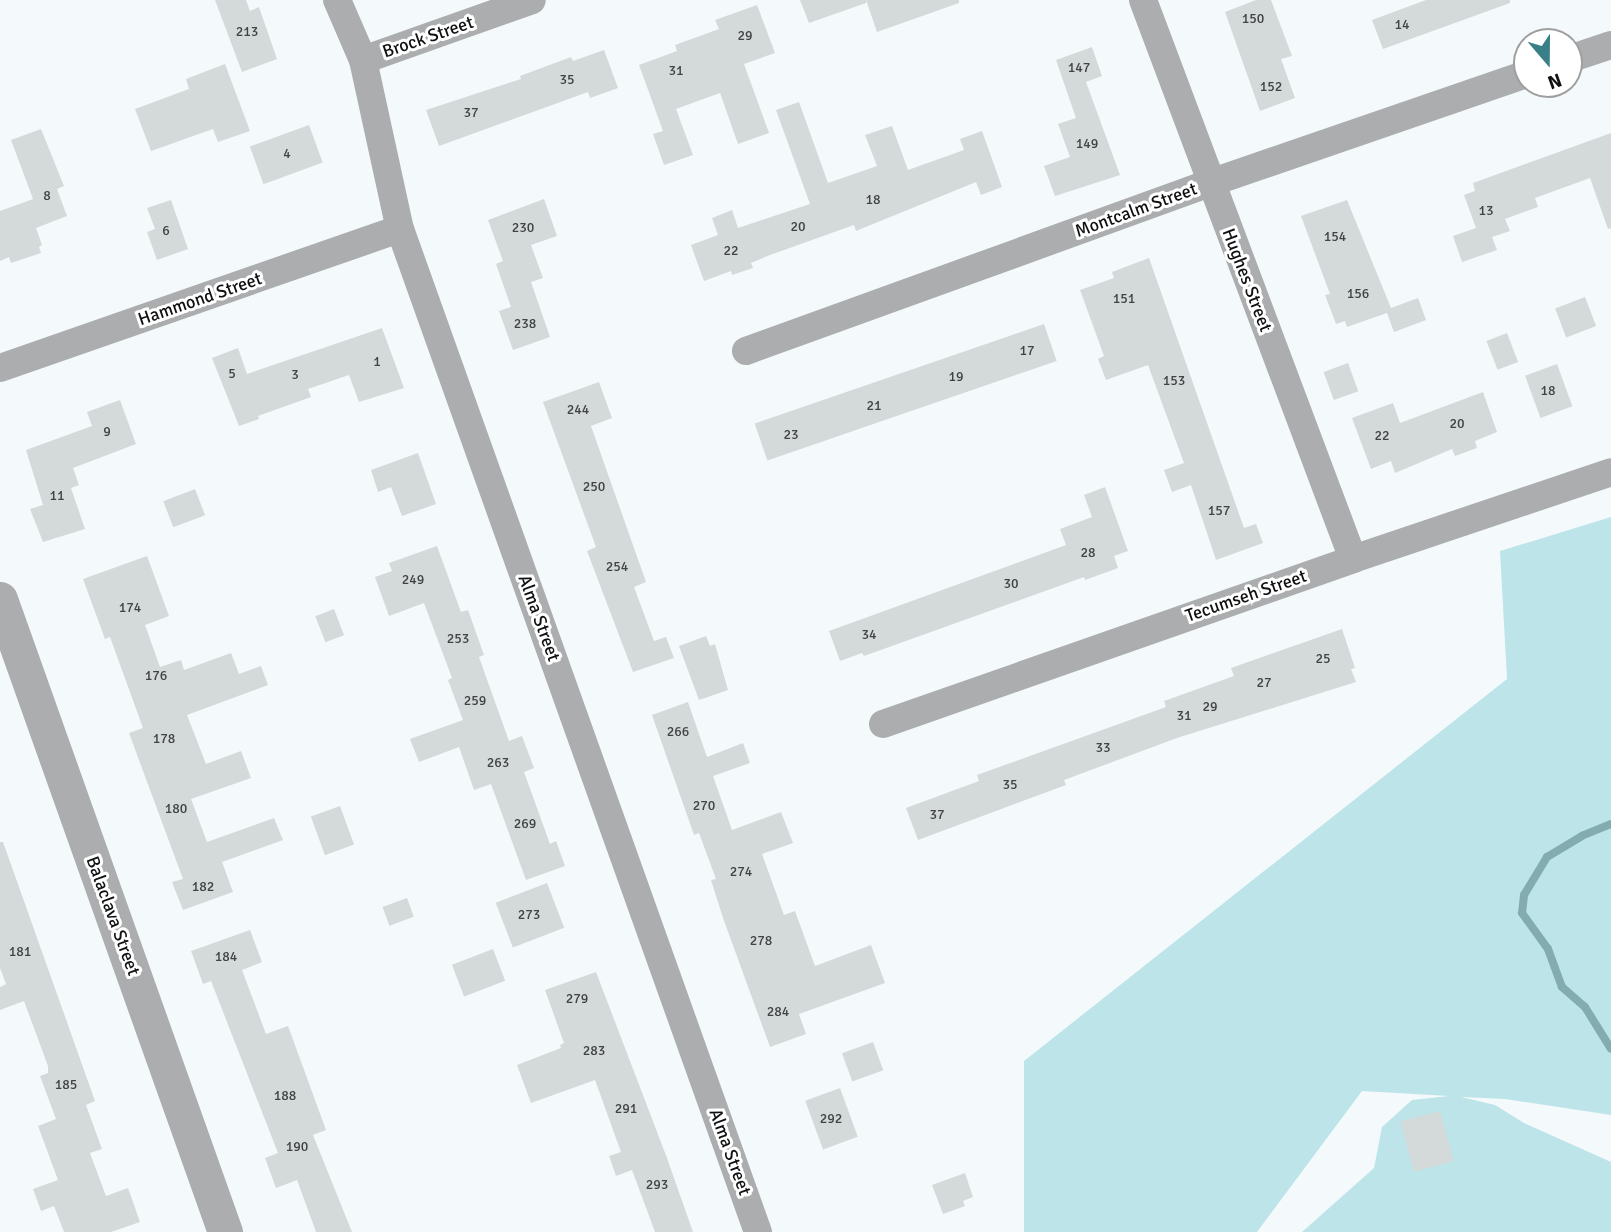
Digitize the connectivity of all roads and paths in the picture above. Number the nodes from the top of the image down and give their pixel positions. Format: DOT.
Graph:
graph roads {
  1 [pos="337,0"];
  2 [pos="532,0"];
  3 [pos="1143,0"];
  4 [pos="1611,45"];
  5 [pos="1583,54"];
  6 [pos="363,60"];
  7 [pos="1513,79"];
  8 [pos="1210,183"];
  9 [pos="400,229"];
  10 [pos="746,351"];
  11 [pos="0,369"];
  12 [pos="1611,472"];
  13 [pos="1353,559"];
  14 [pos="0,599"];
  15 [pos="883,724"];
  16 [pos="225,1232"];
  17 [pos="758,1232"];
  1 -- 6 [label="street, Alma Street"];
  2 -- 6 [label="street, Brock Street"];
  3 -- 8 [label="street, Hughes Street"];
  4 -- 5 [label="street"];
  6 -- 9 [label="street, Alma Street"];
  7 -- 8 [label="street, Montcalm Street"];
  8 -- 10 [label="street, Montcalm Street"];
  8 -- 13 [label="street, Hughes Street"];
  9 -- 11 [label="street, Hammond Street"];
  9 -- 17 [label="street, Alma Street"];
  12 -- 13 [label="street, Tecumseh Street"];
  13 -- 15 [label="street, Tecumseh Street"];
  14 -- 16 [label="street, Balaclava Street"];
}
